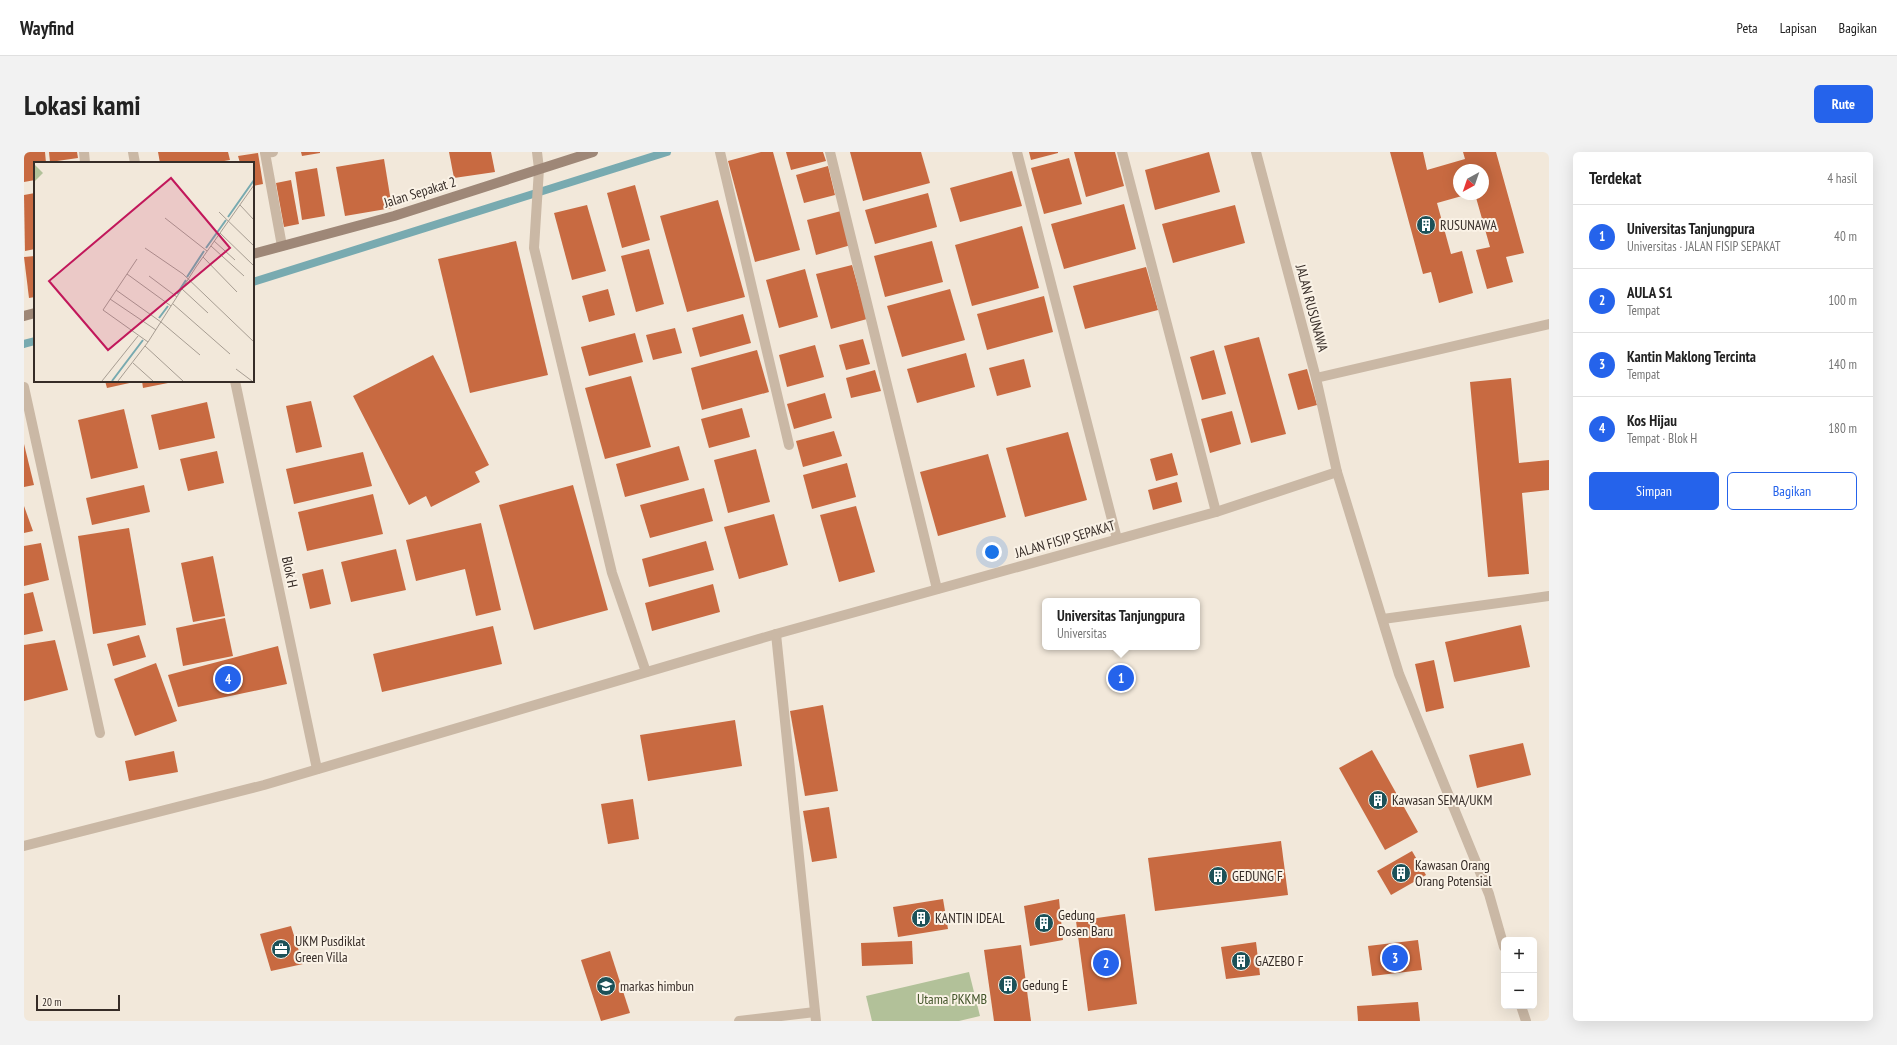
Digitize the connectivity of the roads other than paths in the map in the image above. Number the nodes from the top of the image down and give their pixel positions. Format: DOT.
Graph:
graph roads {
  1 [pos="84,152"];
  2 [pos="133,152"];
  3 [pos="273,152"];
  4 [pos="537,152"];
  5 [pos="594,152"];
  6 [pos="830,152"];
  7 [pos="1017,152"];
  8 [pos="1122,152"];
  9 [pos="1256,152"];
  10 [pos="720,154"];
  11 [pos="85,162"];
  12 [pos="135,162"];
  13 [pos="539,169"];
  14 [pos="282,246"];
  15 [pos="254,254"];
  16 [pos="34,313"];
  17 [pos="24,316"];
  18 [pos="1549,324"];
  19 [pos="1316,378"];
  20 [pos="235,382"];
  21 [pos="24,387"];
  22 [pos="789,445"];
  23 [pos="1337,472"];
  24 [pos="1216,512"];
  25 [pos="1117,539"];
  26 [pos="937,589"];
  27 [pos="1549,596"];
  28 [pos="1383,620"];
  29 [pos="776,634"];
  30 [pos="646,672"];
  31 [pos="100,733"];
  32 [pos="317,769"];
  33 [pos="24,846"];
  34 [pos="1501,937"];
  35 [pos="1522,1009"];
  36 [pos="815,1016"];
  37 [pos="739,1021"];
  38 [pos="1526,1021"];
  1 -- 11 [label="street"];
  2 -- 12 [label="street"];
  3 -- 14 [label="street"];
  4 -- 13 [label="street"];
  5 -- 13 [label="street, Jalan Sepakat 2"];
  6 -- 26 [label="street"];
  7 -- 25 [label="street"];
  8 -- 24 [label="street"];
  9 -- 19 [label="street, JALAN RUSUNAWA"];
  10 -- 22 [label="street"];
  13 -- 14 [label="street, Jalan Sepakat 2"];
  13 -- 30 [label="street"];
  14 -- 15 [label="street, Jalan Sepakat 2"];
  16 -- 17 [label="street"];
  18 -- 19 [label="street"];
  19 -- 23 [label="street, JALAN RUSUNAWA"];
  20 -- 32 [label="street, Blok H"];
  21 -- 31 [label="street"];
  23 -- 24 [label="street, JALAN FISIP SEPAKAT"];
  23 -- 28 [label="street, JALAN RUSUNAWA"];
  24 -- 25 [label="street, JALAN FISIP SEPAKAT"];
  25 -- 26 [label="street, JALAN FISIP SEPAKAT"];
  26 -- 29 [label="street, JALAN FISIP SEPAKAT"];
  27 -- 28 [label="street"];
  28 -- 34 [label="street, JALAN RUSUNAWA"];
  29 -- 30 [label="street, JALAN FISIP SEPAKAT"];
  29 -- 36 [label="street"];
  30 -- 32 [label="street, JALAN FISIP SEPAKAT"];
  32 -- 33 [label="street, JALAN FISIP SEPAKAT"];
  35 -- 38 [label="street"];
  36 -- 37 [label="street"];
}
